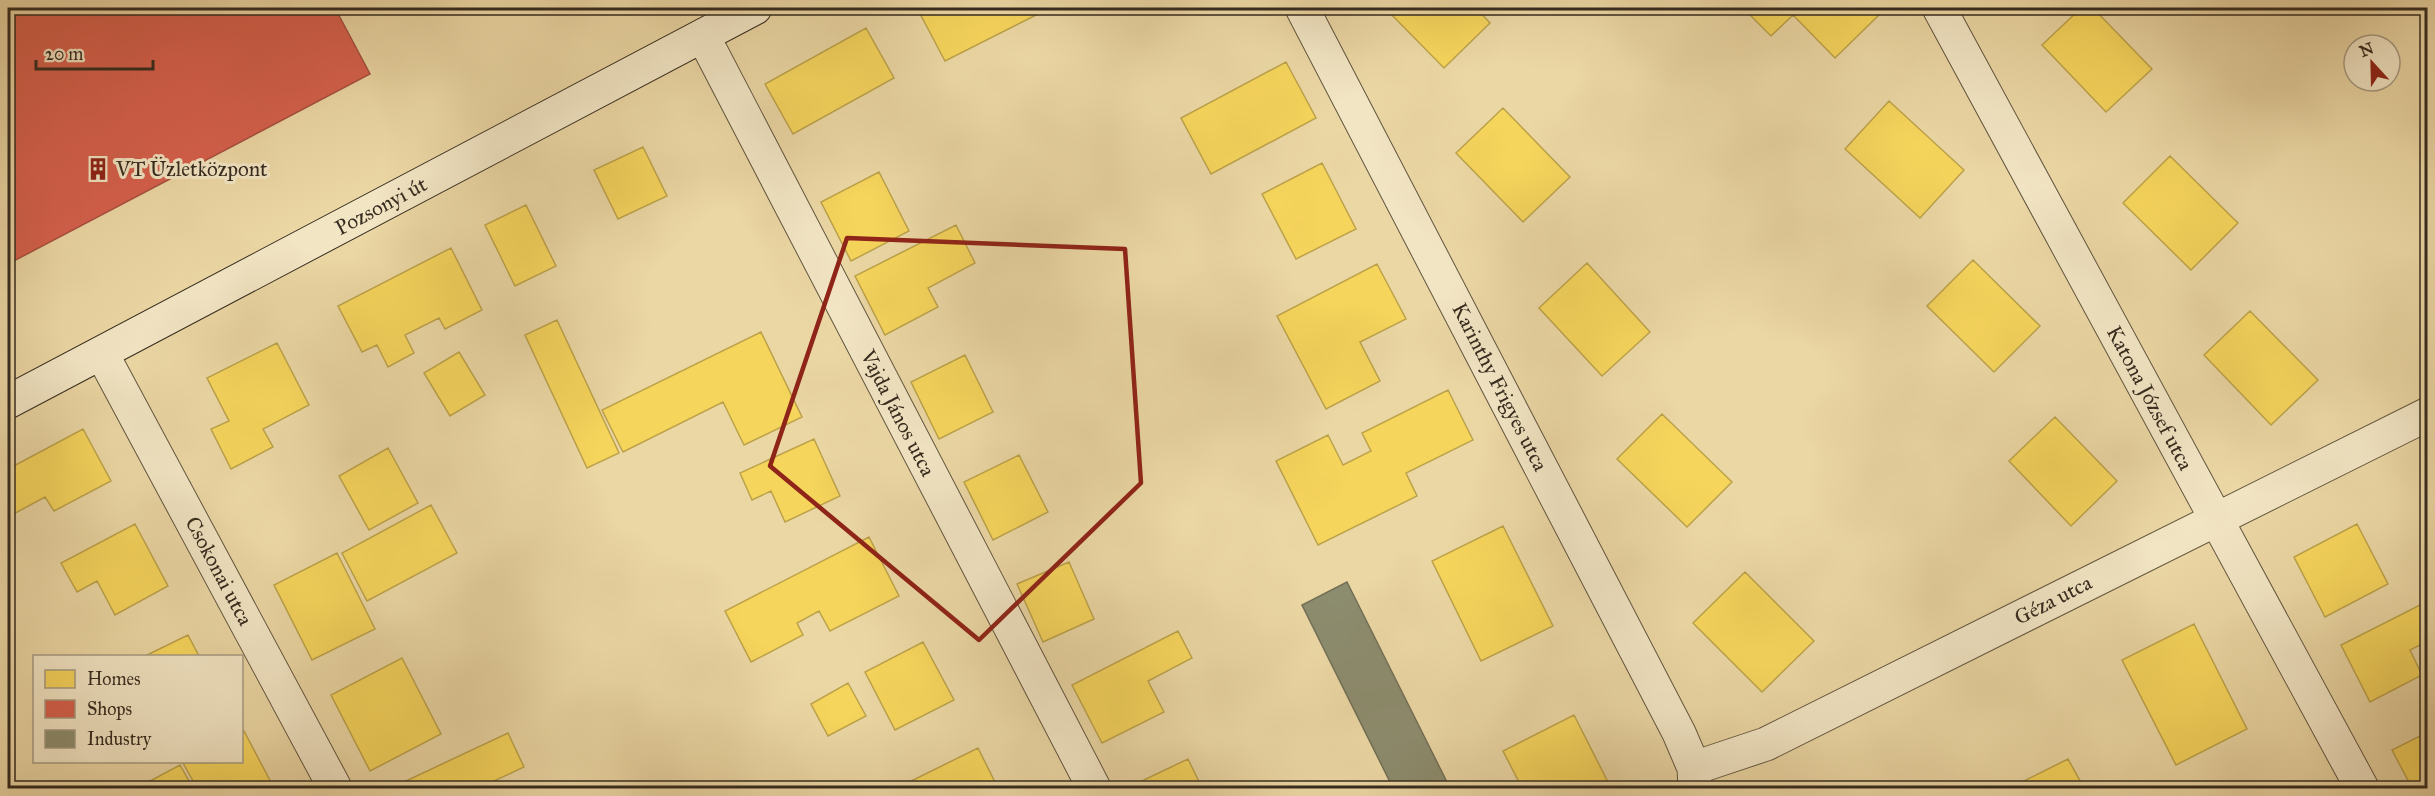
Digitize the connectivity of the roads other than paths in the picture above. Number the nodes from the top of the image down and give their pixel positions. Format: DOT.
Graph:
graph roads {
  1 [pos="755,8"];
  2 [pos="1302,8"];
  3 [pos="1939,8"];
  4 [pos="704,36"];
  5 [pos="102,354"];
  6 [pos="8,402"];
  7 [pos="2427,414"];
  8 [pos="2215,519"];
  9 [pos="1694,778"];
  10 [pos="335,789"];
  11 [pos="1094,789"];
  12 [pos="2362,789"];
  1 -- 4 [label="street, Pozsonyi út"];
  2 -- 9 [label="street, Karinthy Frigyes utca"];
  3 -- 8 [label="street, Katona József utca"];
  4 -- 5 [label="street, Pozsonyi út"];
  4 -- 11 [label="street, Vajda János utca"];
  5 -- 6 [label="street, Pozsonyi út"];
  5 -- 10 [label="street, Csokonai utca"];
  7 -- 8 [label="street, Géza utca"];
  8 -- 9 [label="street, Géza utca"];
  8 -- 12 [label="street, Katona József utca"];
}
